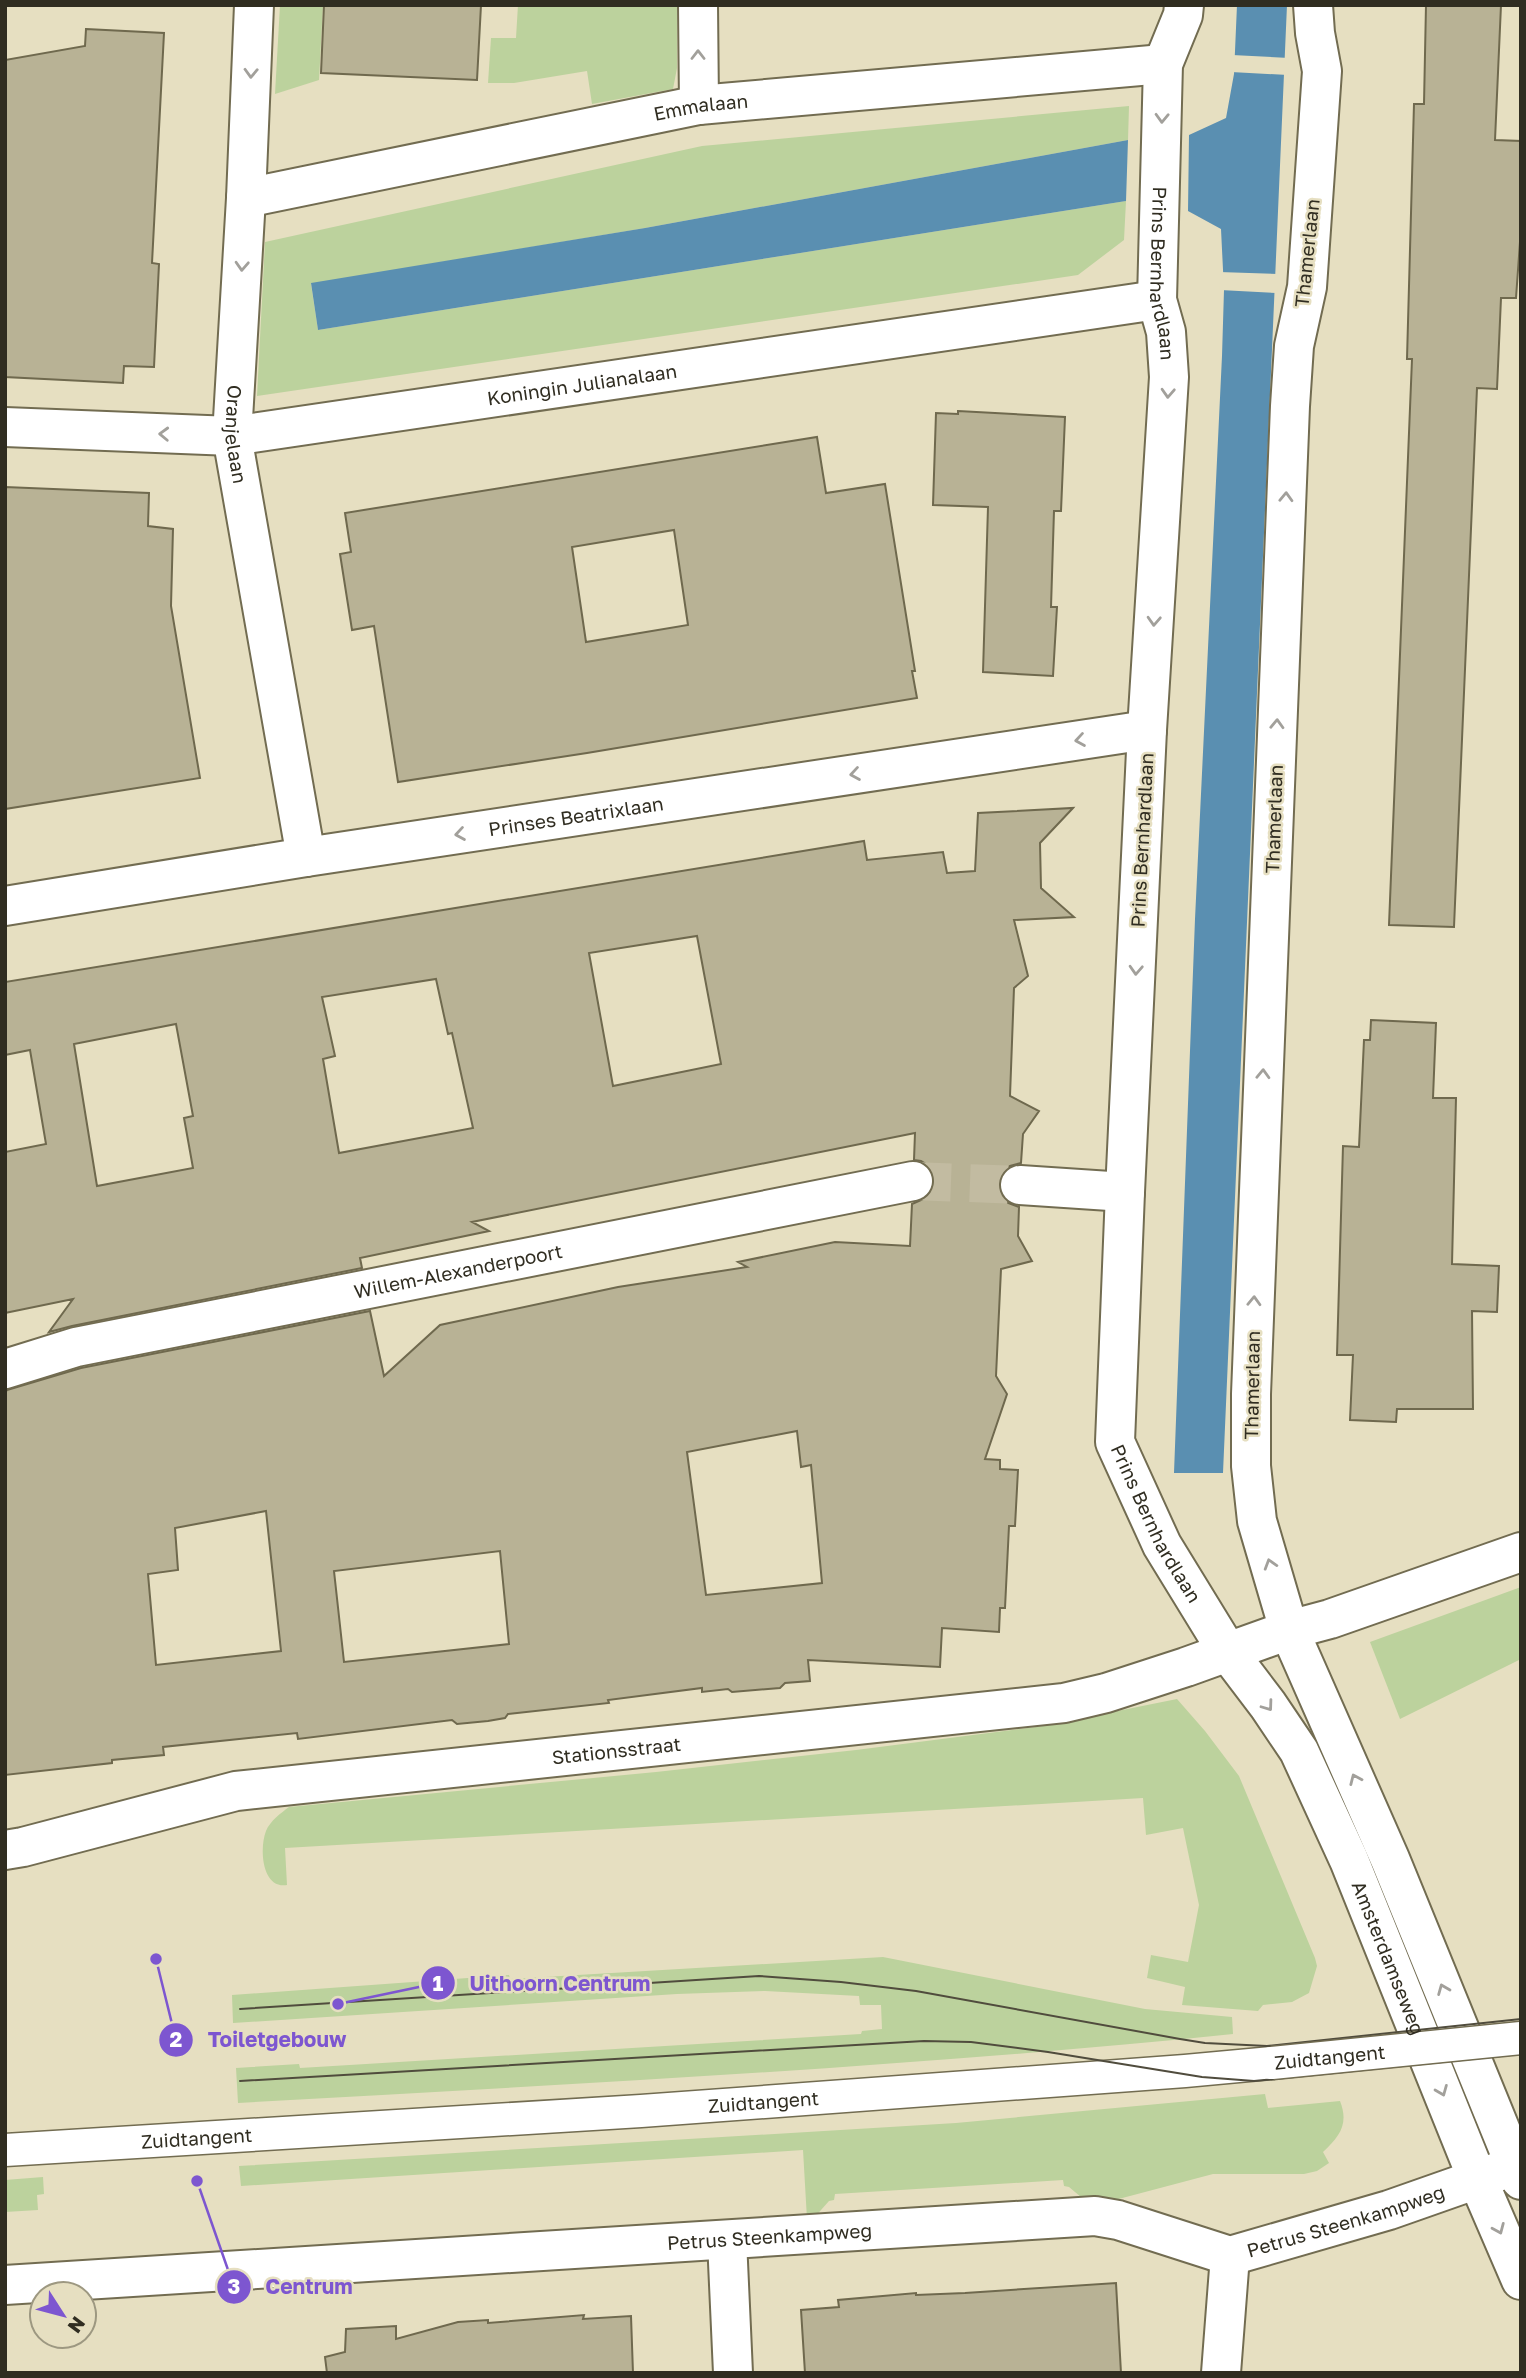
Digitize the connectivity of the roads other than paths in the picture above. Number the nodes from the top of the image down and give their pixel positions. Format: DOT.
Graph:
graph roads {
  1 [pos="254,5"];
  2 [pos="698,5"];
  3 [pos="1184,5"];
  4 [pos="1313,5"];
  5 [pos="1163,64"];
  6 [pos="699,105"];
  7 [pos="246,198"];
  8 [pos="1157,300"];
  9 [pos="5,427"];
  10 [pos="232,436"];
  11 [pos="1147,730"];
  12 [pos="306,857"];
  13 [pos="5,906"];
  14 [pos="913,1181"];
  15 [pos="1020,1185"];
  16 [pos="1125,1192"];
  17 [pos="5,1369"];
  18 [pos="1521,1552"];
  19 [pos="1289,1630"];
  20 [pos="1227,1651"];
  21 [pos="5,1850"];
  22 [pos="1521,2038"];
  23 [pos="5,2150"];
  24 [pos="1518,2173"];
  25 [pos="1477,2178"];
  26 [pos="727,2240"];
  27 [pos="1230,2256"];
  28 [pos="1521,2280"];
  29 [pos="5,2285"];
  30 [pos="733,2373"];
  31 [pos="1222,2373"];
  1 -- 7 [label="street, Oranjelaan, one-way"];
  6 -- 2 [label="street, one-way"];
  3 -- 5 [label="street, Prins Bernhardlaan"];
  19 -- 4 [label="street, Thamerlaan, one-way"];
  5 -- 6 [label="street, Emmalaan"];
  5 -- 8 [label="street, Prins Bernhardlaan, one-way"];
  6 -- 7 [label="street, Emmalaan"];
  7 -- 10 [label="street, Oranjelaan, one-way"];
  8 -- 10 [label="street, Koningin Julianalaan"];
  8 -- 11 [label="street, Prins Bernhardlaan, one-way"];
  10 -- 9 [label="street, Koningin Julianalaan, one-way"];
  10 -- 12 [label="street, Oranjelaan"];
  11 -- 12 [label="street, Prinses Beatrixlaan, one-way"];
  11 -- 16 [label="street, Prins Bernhardlaan, one-way"];
  12 -- 13 [label="street, Prinses Beatrixlaan"];
  14 -- 17 [label="street, Willem-Alexanderpoort"];
  15 -- 16 [label="street"];
  16 -- 20 [label="street, Prins Bernhardlaan"];
  18 -- 19 [label="street, Stationsstraat"];
  19 -- 20 [label="street, Stationsstraat"];
  24 -- 19 [label="street, Amsterdamseweg, one-way"];
  20 -- 21 [label="street, Stationsstraat"];
  20 -- 25 [label="street, Amsterdamseweg, one-way"];
  22 -- 23 [label="lane, Zuidtangent, bridge"];
  24 -- 25 [label="street, Petrus Steenkampweg"];
  25 -- 27 [label="street, Petrus Steenkampweg"];
  25 -- 28 [label="street, Amsterdamseweg, one-way"];
  26 -- 27 [label="street, Petrus Steenkampweg"];
  26 -- 29 [label="street, Petrus Steenkampweg"];
  26 -- 30 [label="street"];
  27 -- 31 [label="street"];
}
